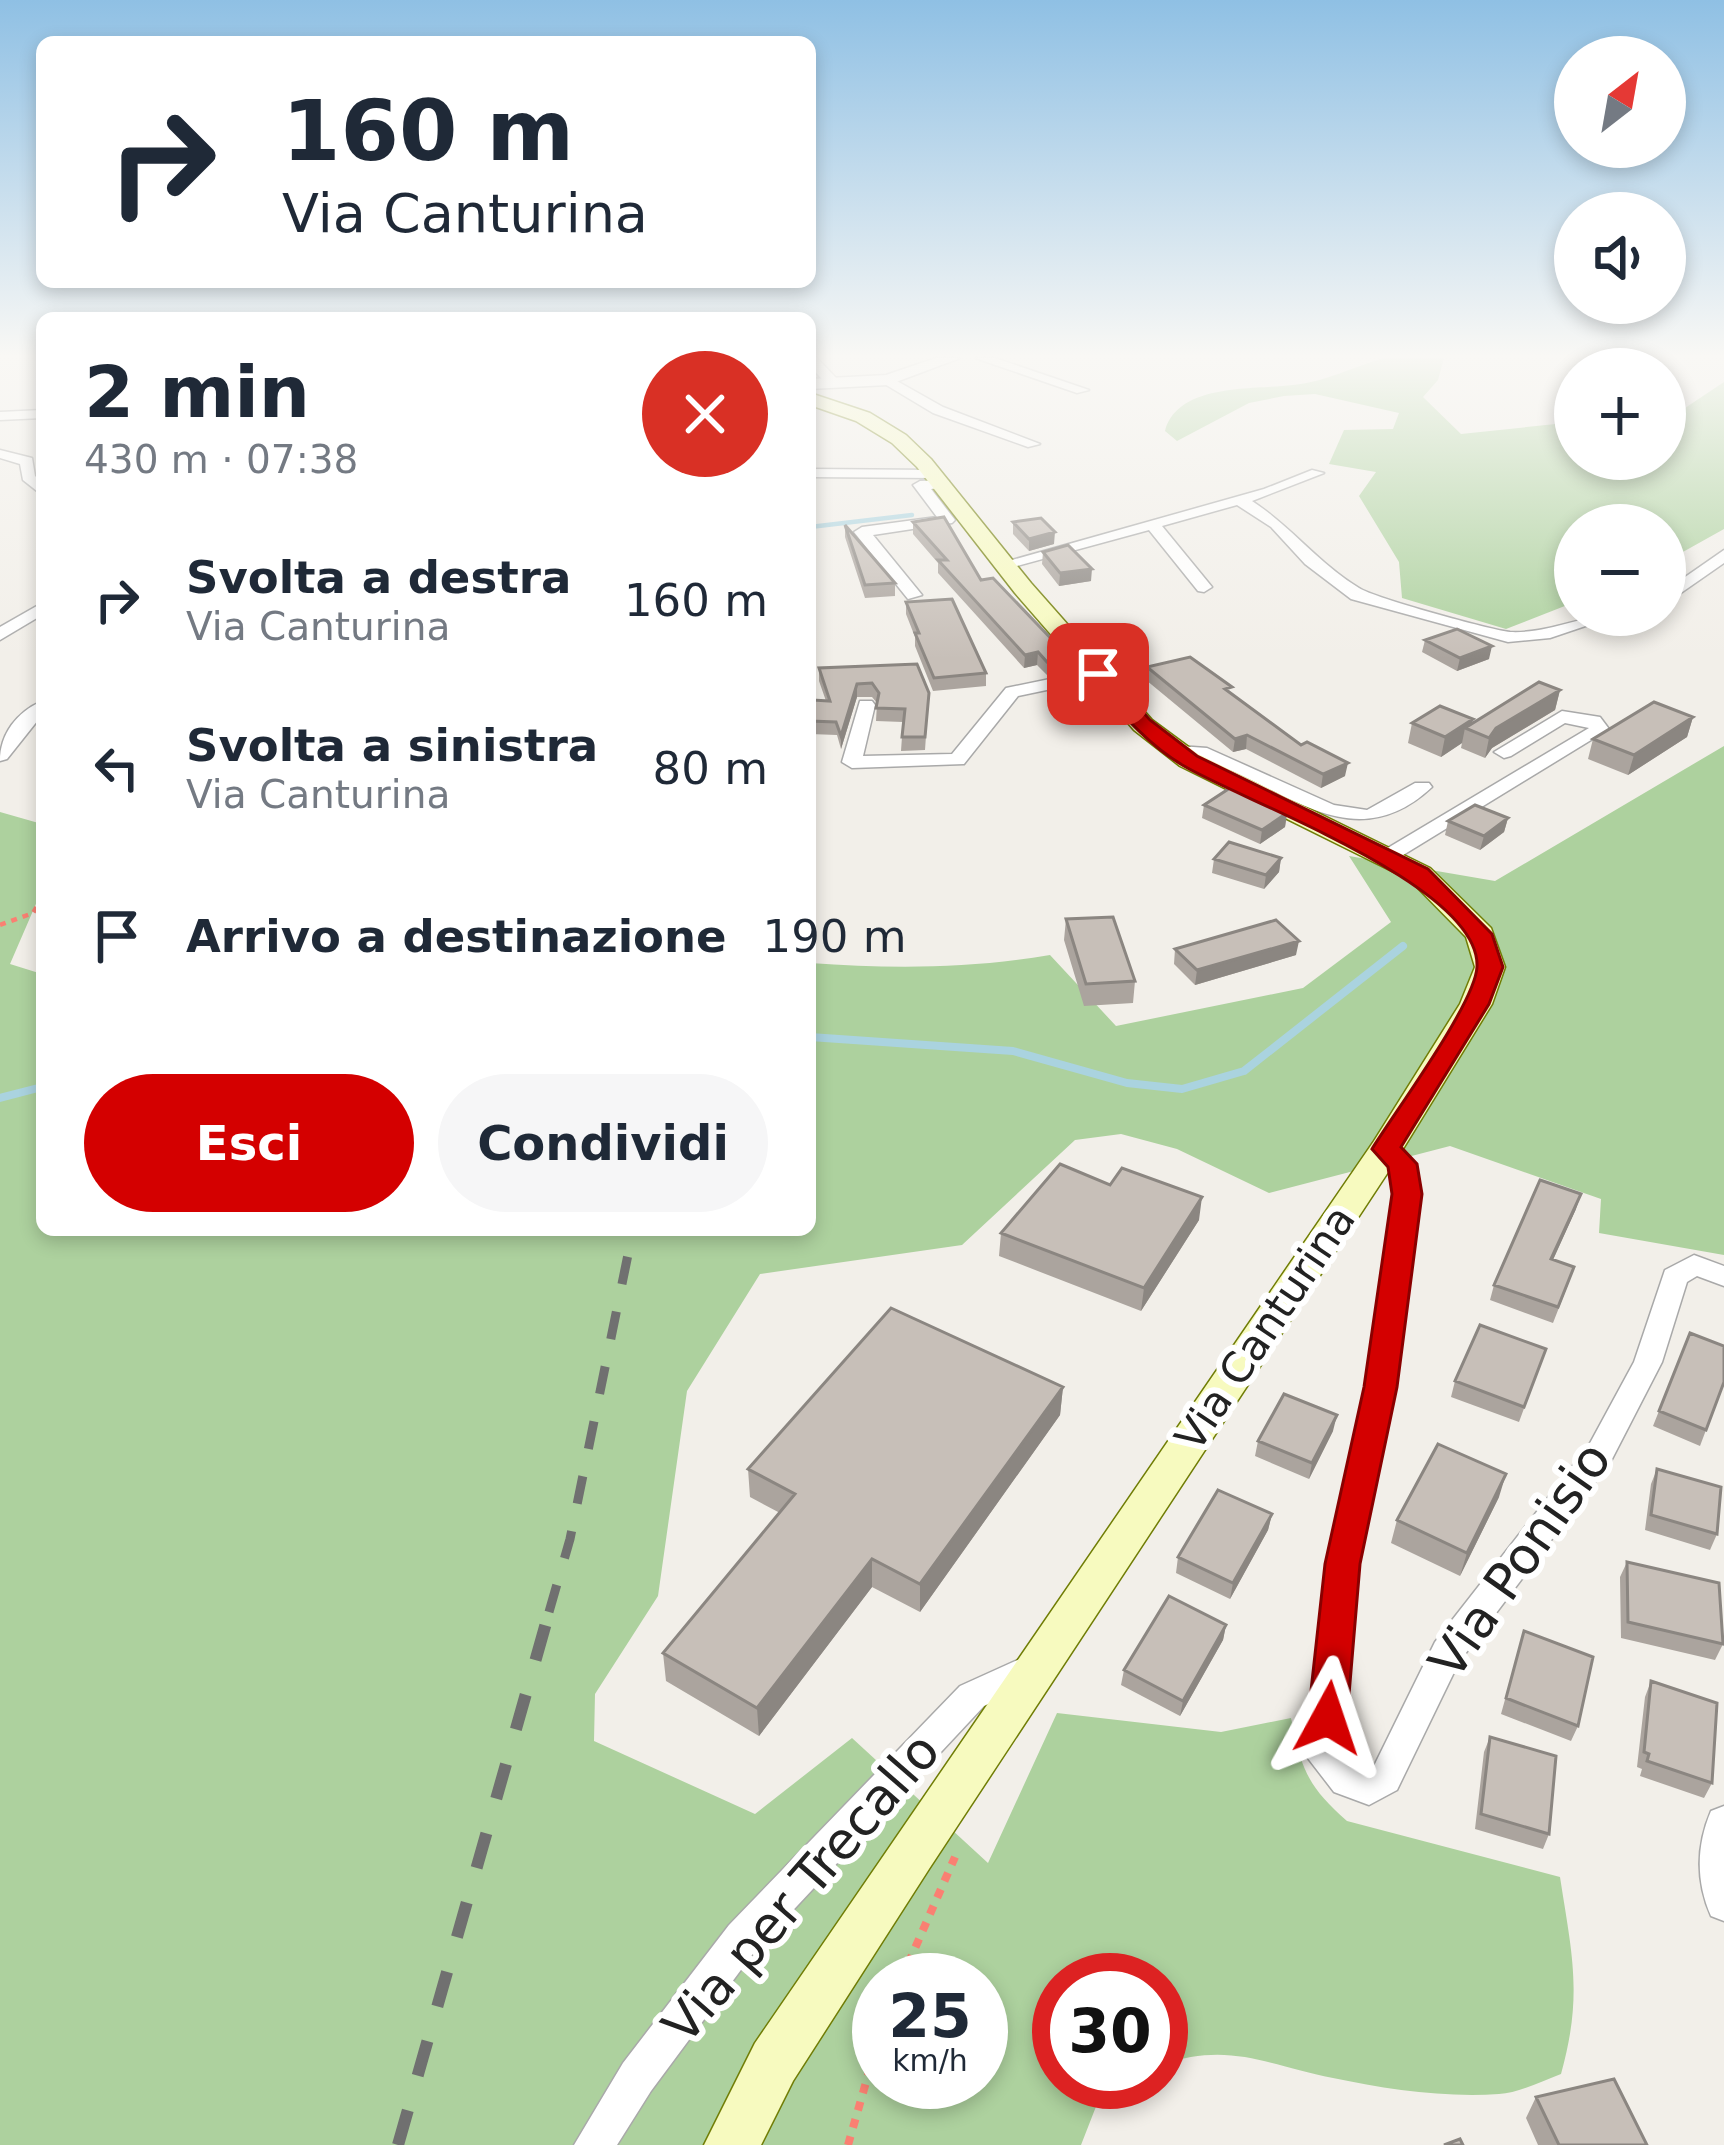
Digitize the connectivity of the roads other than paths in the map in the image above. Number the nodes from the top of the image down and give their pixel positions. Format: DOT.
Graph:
graph roads {
  1 [pos="16,458"];
  2 [pos="919,458"];
  3 [pos="816,473"];
  4 [pos="1317,473"];
  5 [pos="940,479"];
  6 [pos="36,484"];
  7 [pos="1240,500"];
  8 [pos="1151,524"];
  9 [pos="1724,555"];
  10 [pos="1006,564"];
  11 [pos="1686,583"];
  12 [pos="1204,587"];
  13 [pos="914,596"];
  14 [pos="36,612"];
  15 [pos="1554,630"];
  16 [pos="0,635"];
  17 [pos="1098,674"];
  18 [pos="866,705"];
  19 [pos="36,711"];
  20 [pos="1179,752"];
  21 [pos="1504,752"];
  22 [pos="0,754"];
  23 [pos="1422,787"];
  24 [pos="1388,856"];
  25 [pos="1386,1149"];
  26 [pos="1724,1276"];
  27 [pos="1039,1665"];
  28 [pos="1724,1823"];
  29 [pos="1724,1903"];
  30 [pos="594,2145"];
  31 [pos="732,2145"];
  1 -- 6 [label="street"];
  2 -- 5 [label="main road, Via Canturina"];
  3 -- 5 [label="street"];
  4 -- 7 [label="street"];
  5 -- 10 [label="main road, Via Canturina"];
  5 -- 13 [label="street"];
  7 -- 8 [label="street"];
  7 -- 15 [label="street"];
  8 -- 10 [label="street"];
  8 -- 12 [label="street"];
  9 -- 11 [label="street"];
  10 -- 17 [label="main road, Via Canturina"];
  14 -- 16 [label="street"];
  17 -- 18 [label="street"];
  17 -- 20 [label="main road, Via Canturina"];
  19 -- 22 [label="street"];
  20 -- 23 [label="street"];
  20 -- 24 [label="main road, Via Canturina"];
  21 -- 24 [label="street"];
  24 -- 25 [label="main road, Via Canturina"];
  25 -- 26 [label="street, Via Ponisio"];
  25 -- 27 [label="main road, Via Canturina"];
  27 -- 30 [label="street, Via per Trecallo"];
  27 -- 31 [label="main road, Via Canturina"];
  28 -- 29 [label="street"];
}
